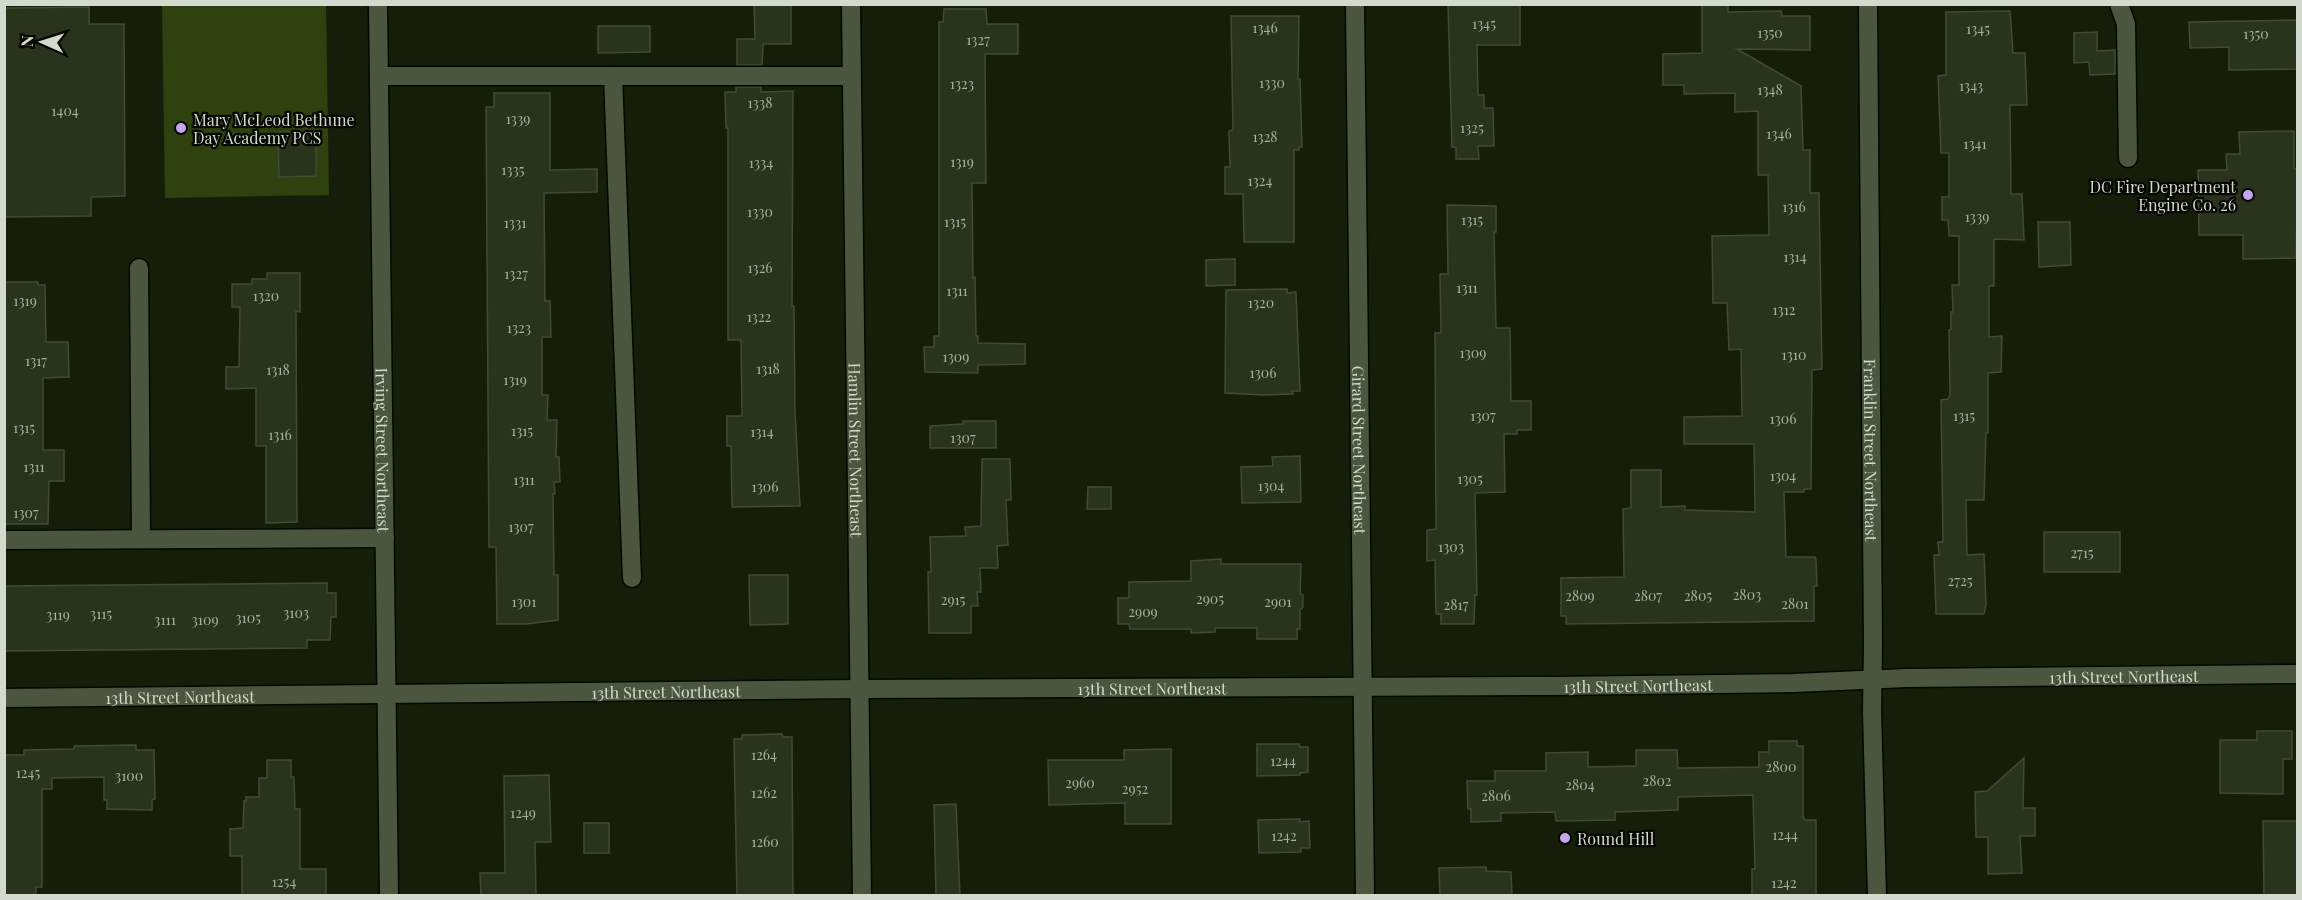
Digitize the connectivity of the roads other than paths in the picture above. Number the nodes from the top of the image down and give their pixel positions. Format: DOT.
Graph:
graph roads {
  1 [pos="378,4"];
  2 [pos="851,4"];
  3 [pos="1355,4"];
  4 [pos="1868,4"];
  5 [pos="2120,4"];
  6 [pos="379,76"];
  7 [pos="613,76"];
  8 [pos="851,76"];
  9 [pos="2128,158"];
  10 [pos="139,268"];
  11 [pos="385,537"];
  12 [pos="141,539"];
  13 [pos="4,540"];
  14 [pos="632,578"];
  15 [pos="2298,674"];
  16 [pos="1873,678"];
  17 [pos="1363,686"];
  18 [pos="859,688"];
  19 [pos="387,695"];
  20 [pos="4,698"];
  21 [pos="389,896"];
  22 [pos="862,896"];
  23 [pos="1365,896"];
  24 [pos="1877,896"];
  1 -- 6 [label="street, Irving Street Northeast"];
  2 -- 8 [label="street, Hamlin Street Northeast"];
  3 -- 17 [label="street, Girard Street Northeast"];
  4 -- 16 [label="street, Franklin Street Northeast"];
  5 -- 9 [label="street"];
  6 -- 7 [label="street"];
  6 -- 11 [label="street, Irving Street Northeast"];
  7 -- 8 [label="street"];
  7 -- 14 [label="street"];
  8 -- 18 [label="street, Hamlin Street Northeast"];
  10 -- 12 [label="street"];
  11 -- 12 [label="street"];
  11 -- 19 [label="street, Irving Street Northeast"];
  12 -- 13 [label="street"];
  15 -- 16 [label="street, 13th Street Northeast"];
  16 -- 17 [label="street, 13th Street Northeast"];
  16 -- 24 [label="street, Franklin Street Northeast"];
  17 -- 18 [label="street, 13th Street Northeast"];
  17 -- 23 [label="street, Girard Street Northeast"];
  18 -- 19 [label="street, 13th Street Northeast"];
  18 -- 22 [label="street, Hamlin Street Northeast"];
  19 -- 20 [label="street, 13th Street Northeast"];
  19 -- 21 [label="street, Irving Street Northeast"];
}
